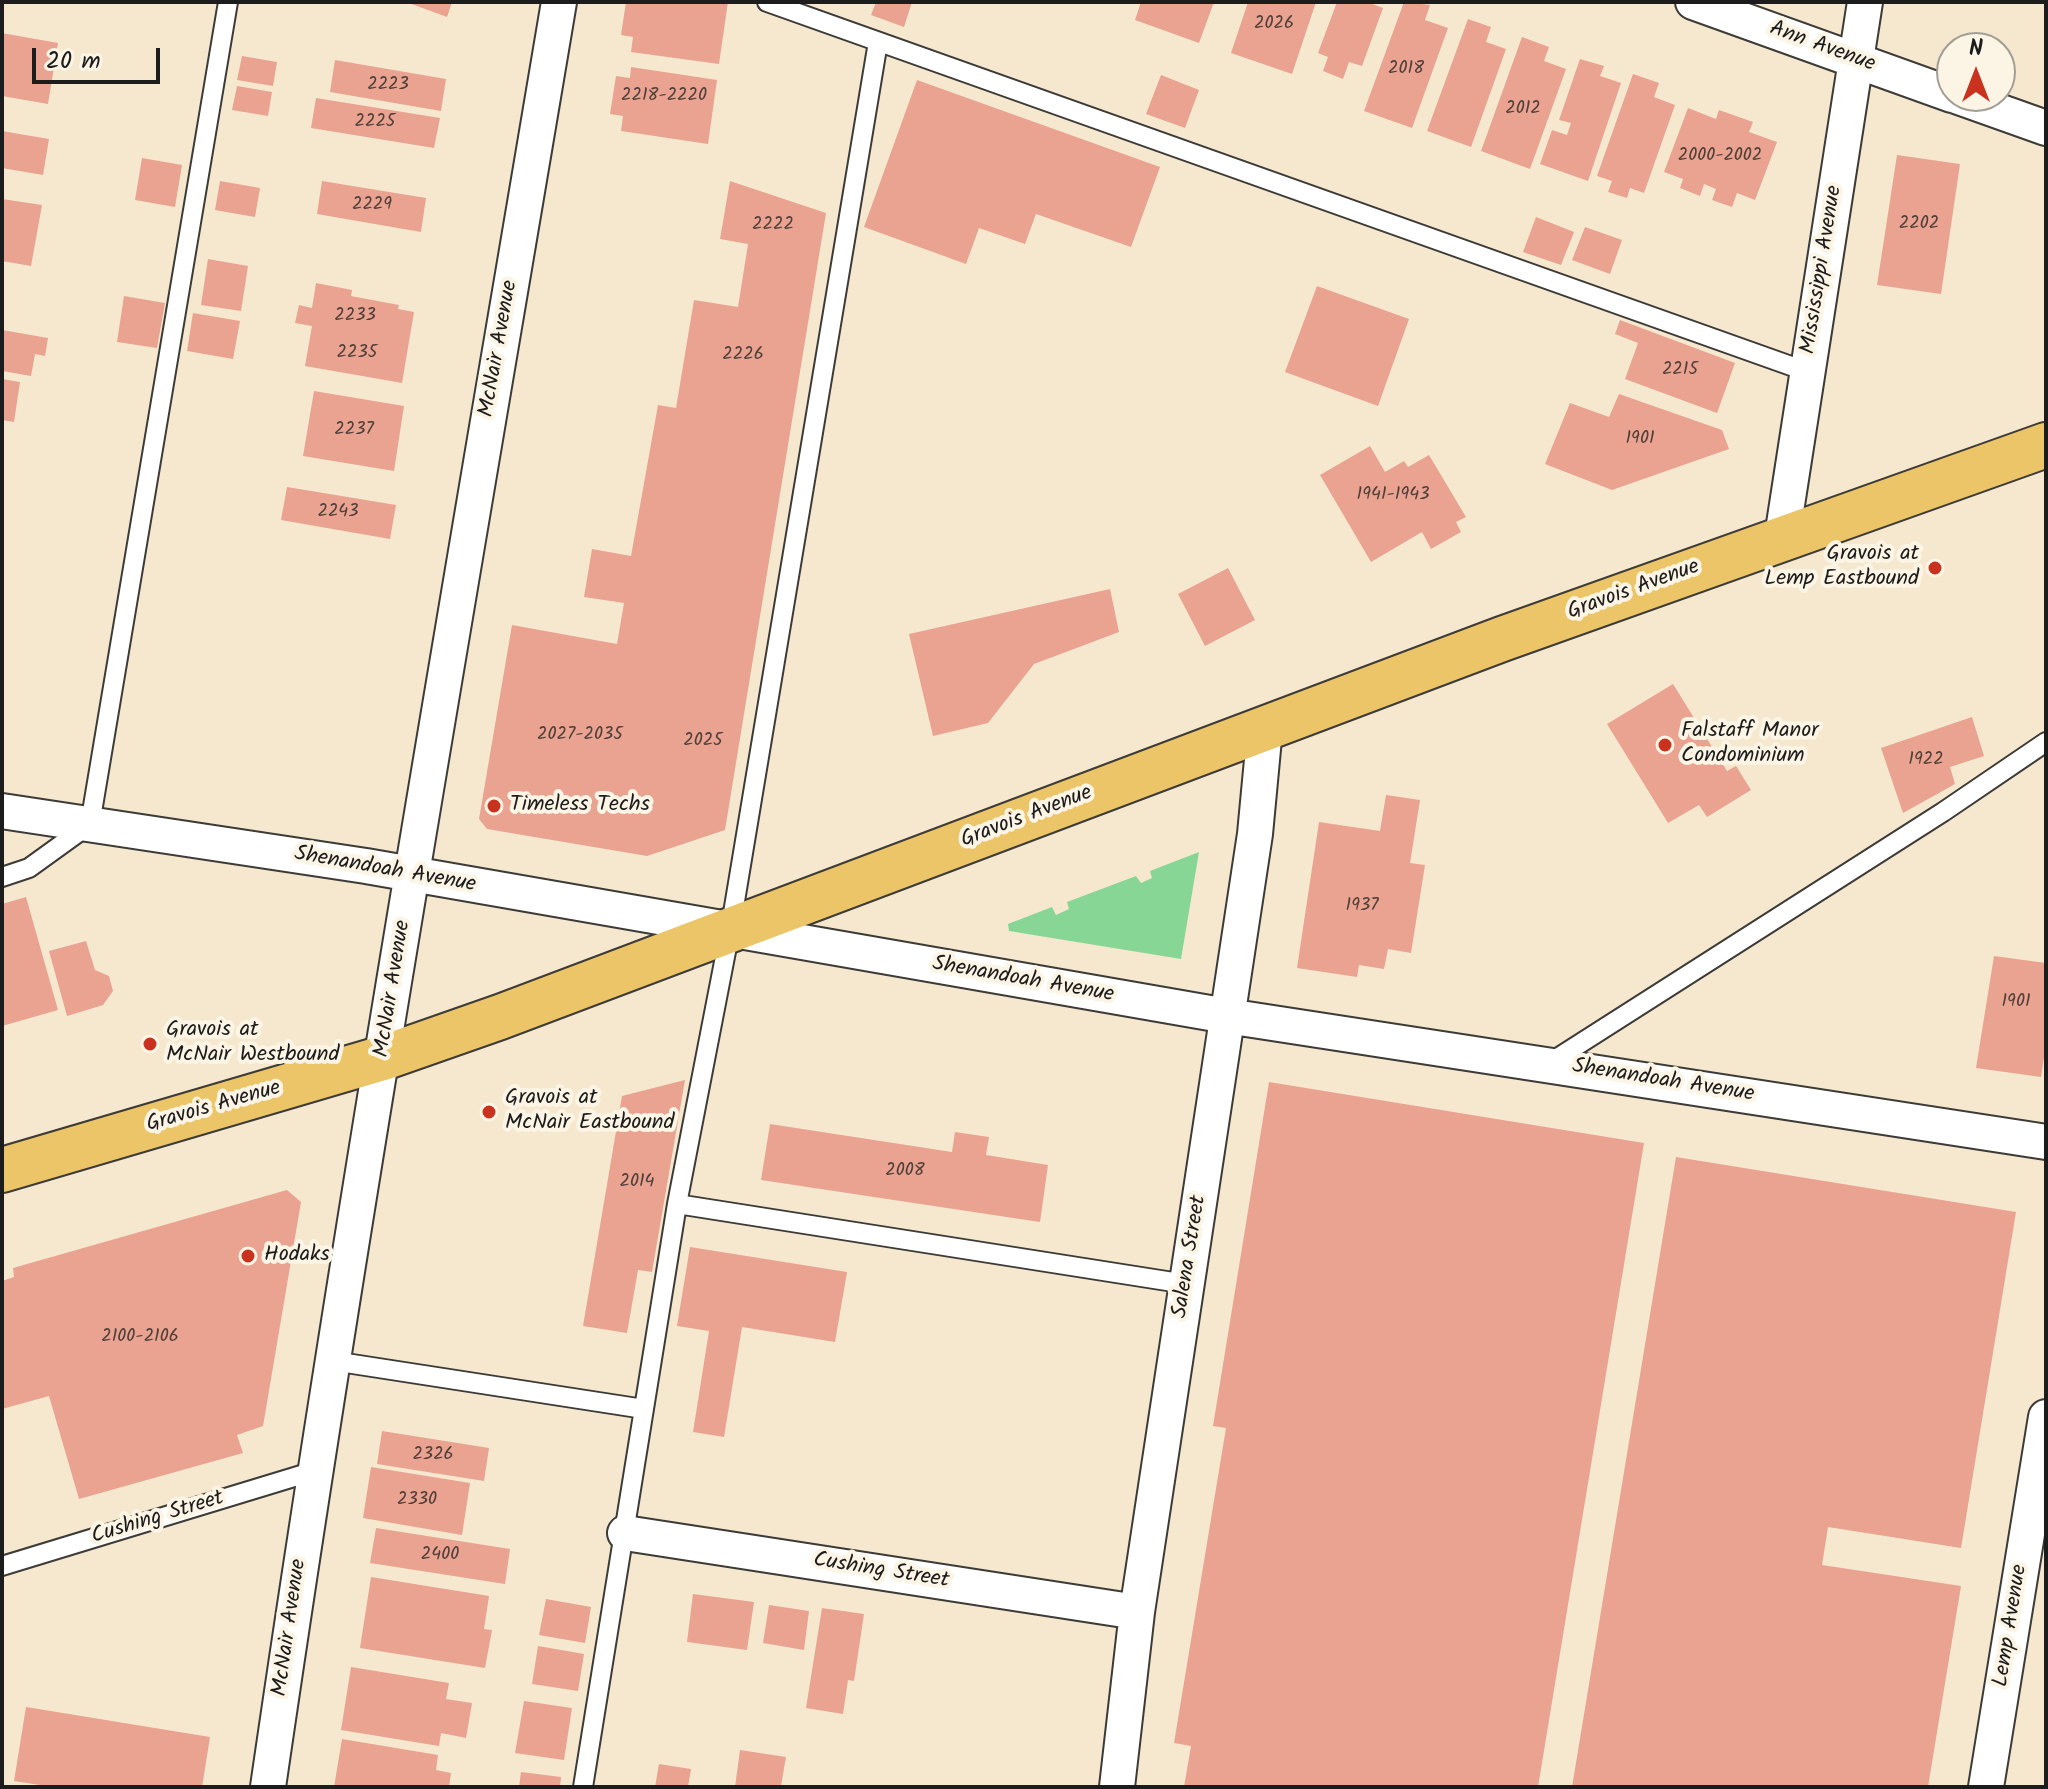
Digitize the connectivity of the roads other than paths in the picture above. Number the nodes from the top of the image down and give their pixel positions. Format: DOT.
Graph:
graph roads {
  1 [pos="228,2"];
  2 [pos="559,2"];
  3 [pos="767,2"];
  4 [pos="1693,2"];
  5 [pos="1865,2"];
  6 [pos="878,42"];
  7 [pos="1854,59"];
  8 [pos="1936,89"];
  9 [pos="2001,112"];
  10 [pos="2046,128"];
  11 [pos="1808,372"];
  12 [pos="2046,445"];
  13 [pos="1782,537"];
  14 [pos="1265,728"];
  15 [pos="2046,742"];
  16 [pos="2,811"];
  17 [pos="90,824"];
  18 [pos="411,874"];
  19 [pos="2,877"];
  20 [pos="730,931"];
  21 [pos="1227,1016"];
  22 [pos="383,1058"];
  23 [pos="1548,1064"];
  24 [pos="2046,1142"];
  25 [pos="2,1170"];
  26 [pos="677,1204"];
  27 [pos="1186,1284"];
  28 [pos="333,1361"];
  29 [pos="644,1409"];
  30 [pos="2046,1417"];
  31 [pos="314,1471"];
  32 [pos="625,1533"];
  33 [pos="2,1566"];
  34 [pos="1137,1612"];
  35 [pos="268,1787"];
  36 [pos="583,1787"];
  37 [pos="1117,1787"];
  38 [pos="1986,1787"];
  1 -- 17 [label="lane"];
  2 -- 18 [label="street, McNair Avenue"];
  3 -- 6 [label="lane"];
  4 -- 7 [label="street, Ann Avenue"];
  5 -- 7 [label="street, Mississippi Avenue"];
  6 -- 11 [label="lane"];
  6 -- 20 [label="lane"];
  7 -- 8 [label="street, Ann Avenue"];
  7 -- 11 [label="street, Mississippi Avenue"];
  9 -- 10 [label="street, Ann Avenue"];
  11 -- 13 [label="street, Mississippi Avenue"];
  12 -- 13 [label="main road, Gravois Avenue"];
  13 -- 14 [label="main road, Gravois Avenue"];
  14 -- 20 [label="main road, Gravois Avenue"];
  14 -- 21 [label="street, Salena Street"];
  15 -- 23 [label="lane"];
  16 -- 17 [label="street, Shenandoah Avenue"];
  17 -- 18 [label="street, Shenandoah Avenue"];
  17 -- 19 [label="lane"];
  18 -- 20 [label="street, Shenandoah Avenue"];
  18 -- 22 [label="street, McNair Avenue"];
  20 -- 21 [label="street, Shenandoah Avenue"];
  20 -- 22 [label="main road, Gravois Avenue"];
  20 -- 26 [label="lane"];
  21 -- 23 [label="street, Shenandoah Avenue"];
  21 -- 27 [label="street, Salena Street"];
  22 -- 25 [label="main road, Gravois Avenue"];
  22 -- 28 [label="street, McNair Avenue"];
  23 -- 24 [label="street, Shenandoah Avenue"];
  26 -- 27 [label="lane"];
  26 -- 29 [label="lane"];
  27 -- 34 [label="street, Salena Street"];
  28 -- 29 [label="lane"];
  28 -- 31 [label="street, McNair Avenue"];
  29 -- 32 [label="lane"];
  30 -- 38 [label="street, Lemp Avenue"];
  31 -- 33 [label="lane, Cushing Street"];
  31 -- 35 [label="street, McNair Avenue"];
  32 -- 34 [label="street, Cushing Street"];
  32 -- 36 [label="lane"];
  34 -- 37 [label="street, Salena Street"];
}
